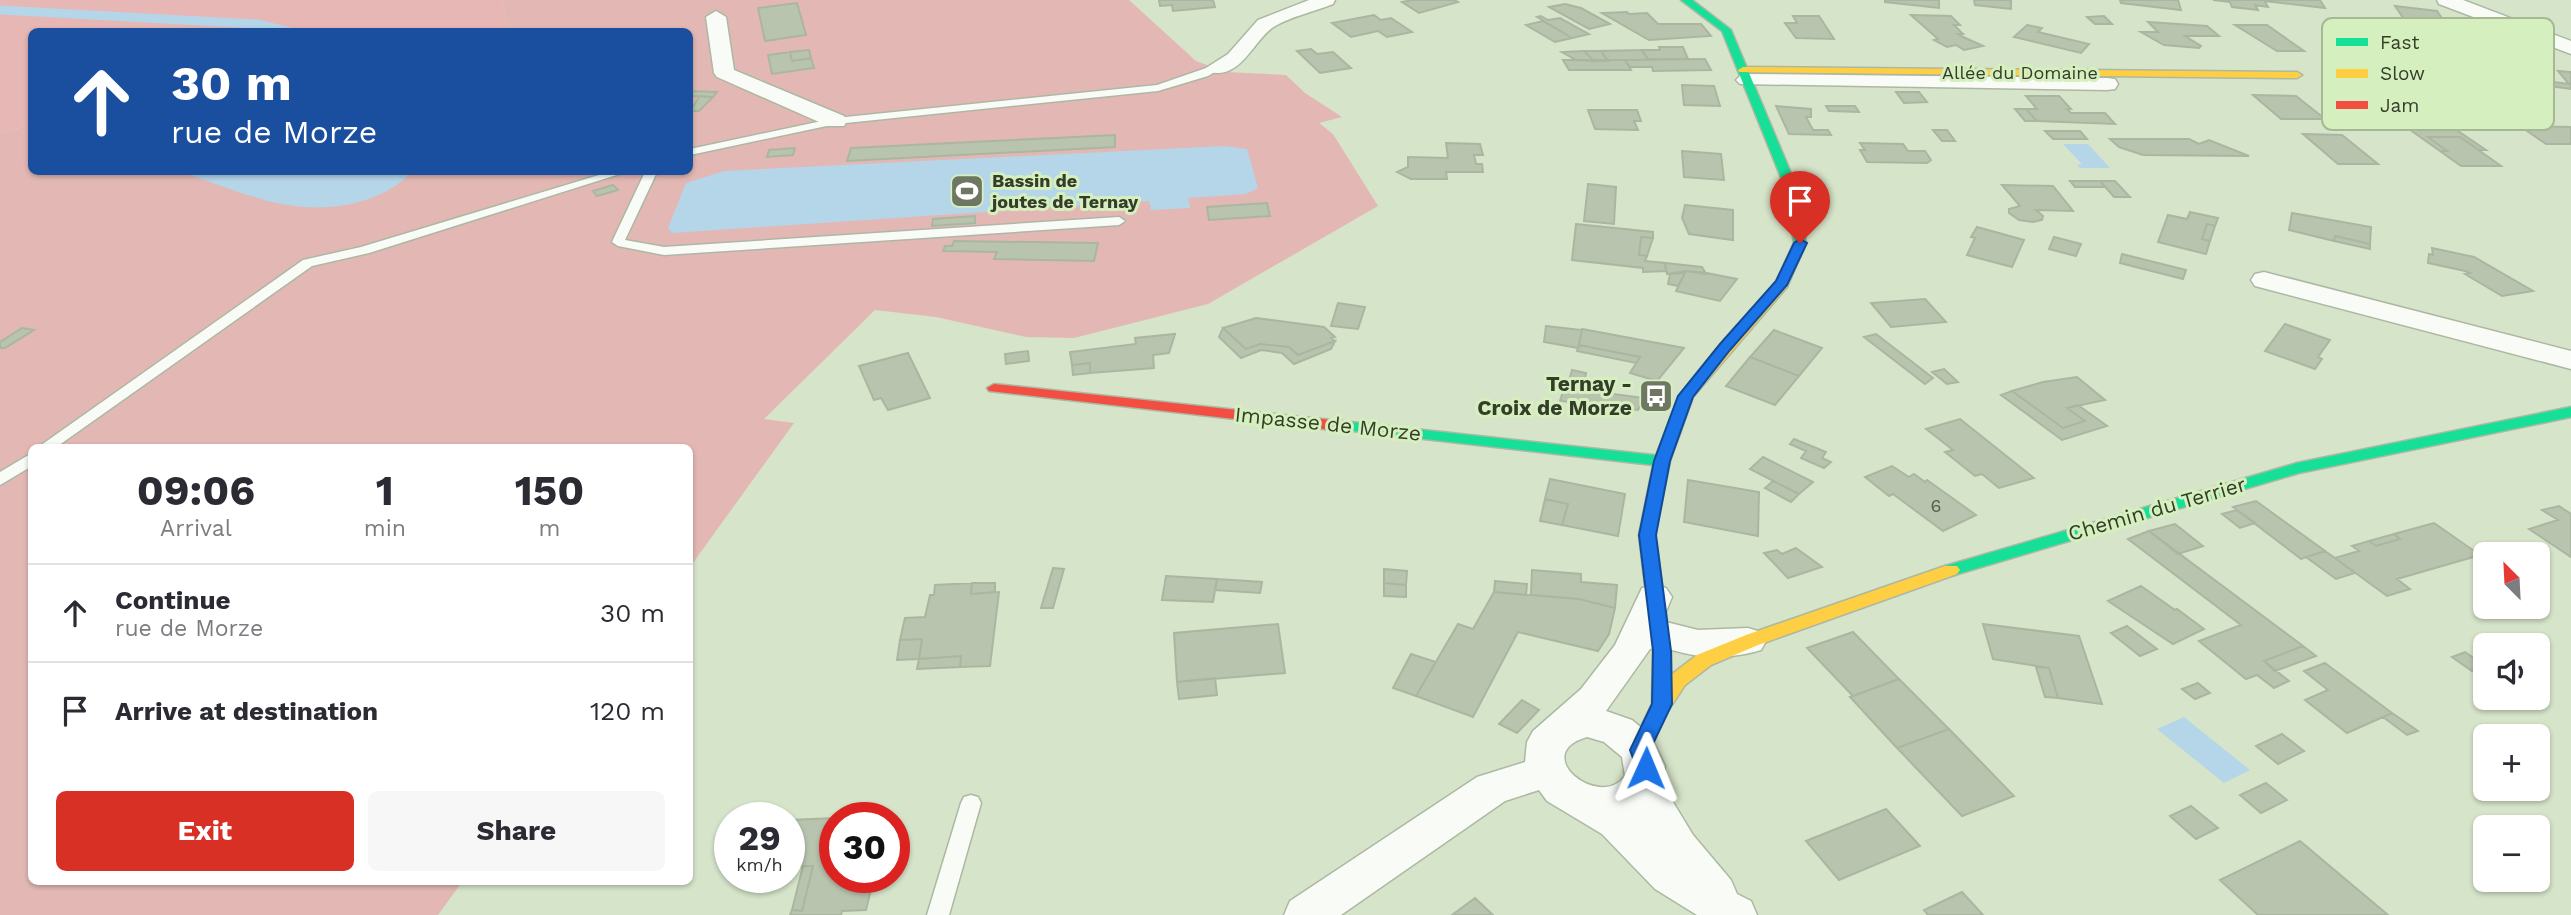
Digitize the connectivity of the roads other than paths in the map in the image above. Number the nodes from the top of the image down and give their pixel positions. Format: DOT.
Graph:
graph roads {
  1 [pos="1326,0"];
  2 [pos="1686,0"];
  3 [pos="2446,0"];
  4 [pos="716,18"];
  5 [pos="2493,18"];
  6 [pos="2554,41"];
  7 [pos="2571,48"];
  8 [pos="1216,68"];
  9 [pos="1745,75"];
  10 [pos="2297,75"];
  11 [pos="2107,84"];
  12 [pos="836,121"];
  13 [pos="693,151"];
  14 [pos="611,175"];
  15 [pos="649,175"];
  16 [pos="1119,221"];
  17 [pos="2264,280"];
  18 [pos="2571,360"];
  19 [pos="994,388"];
  20 [pos="2571,412"];
  21 [pos="52,444"];
  22 [pos="28,461"];
  23 [pos="1662,461"];
  24 [pos="0,480"];
  25 [pos="1654,597"];
  26 [pos="1648,636"];
  27 [pos="1752,640"];
  28 [pos="1662,704"];
  29 [pos="1559,729"];
  30 [pos="1641,768"];
  31 [pos="1546,772"];
  32 [pos="1582,801"];
  33 [pos="971,803"];
  34 [pos="939,915"];
  35 [pos="1306,915"];
  36 [pos="1735,915"];
  1 -- 8 [label="street"];
  2 -- 9 [label="street"];
  3 -- 5 [label="street"];
  4 -- 12 [label="street"];
  6 -- 7 [label="street"];
  8 -- 12 [label="lane"];
  9 -- 10 [label="street, Allée du Domaine"];
  9 -- 11 [label="street"];
  9 -- 23 [label="street"];
  12 -- 13 [label="lane"];
  14 -- 21 [label="lane"];
  15 -- 16 [label="lane"];
  17 -- 18 [label="street"];
  19 -- 23 [label="street, Impasse de Morze"];
  20 -- 27 [label="street, Chemin du Terrier"];
  22 -- 24 [label="lane"];
  23 -- 25 [label="street"];
  25 -- 26 [label="street"];
  26 -- 27 [label="street"];
  26 -- 28 [label="street"];
  26 -- 29 [label="street"];
  27 -- 28 [label="street, Chemin du Terrier"];
  28 -- 30 [label="street, Chemin du Terrier"];
  29 -- 30 [label="street"];
  29 -- 31 [label="street"];
  30 -- 32 [label="street"];
  30 -- 36 [label="street"];
  31 -- 32 [label="street"];
  31 -- 35 [label="street"];
  32 -- 36 [label="street"];
  33 -- 34 [label="lane"];
}
